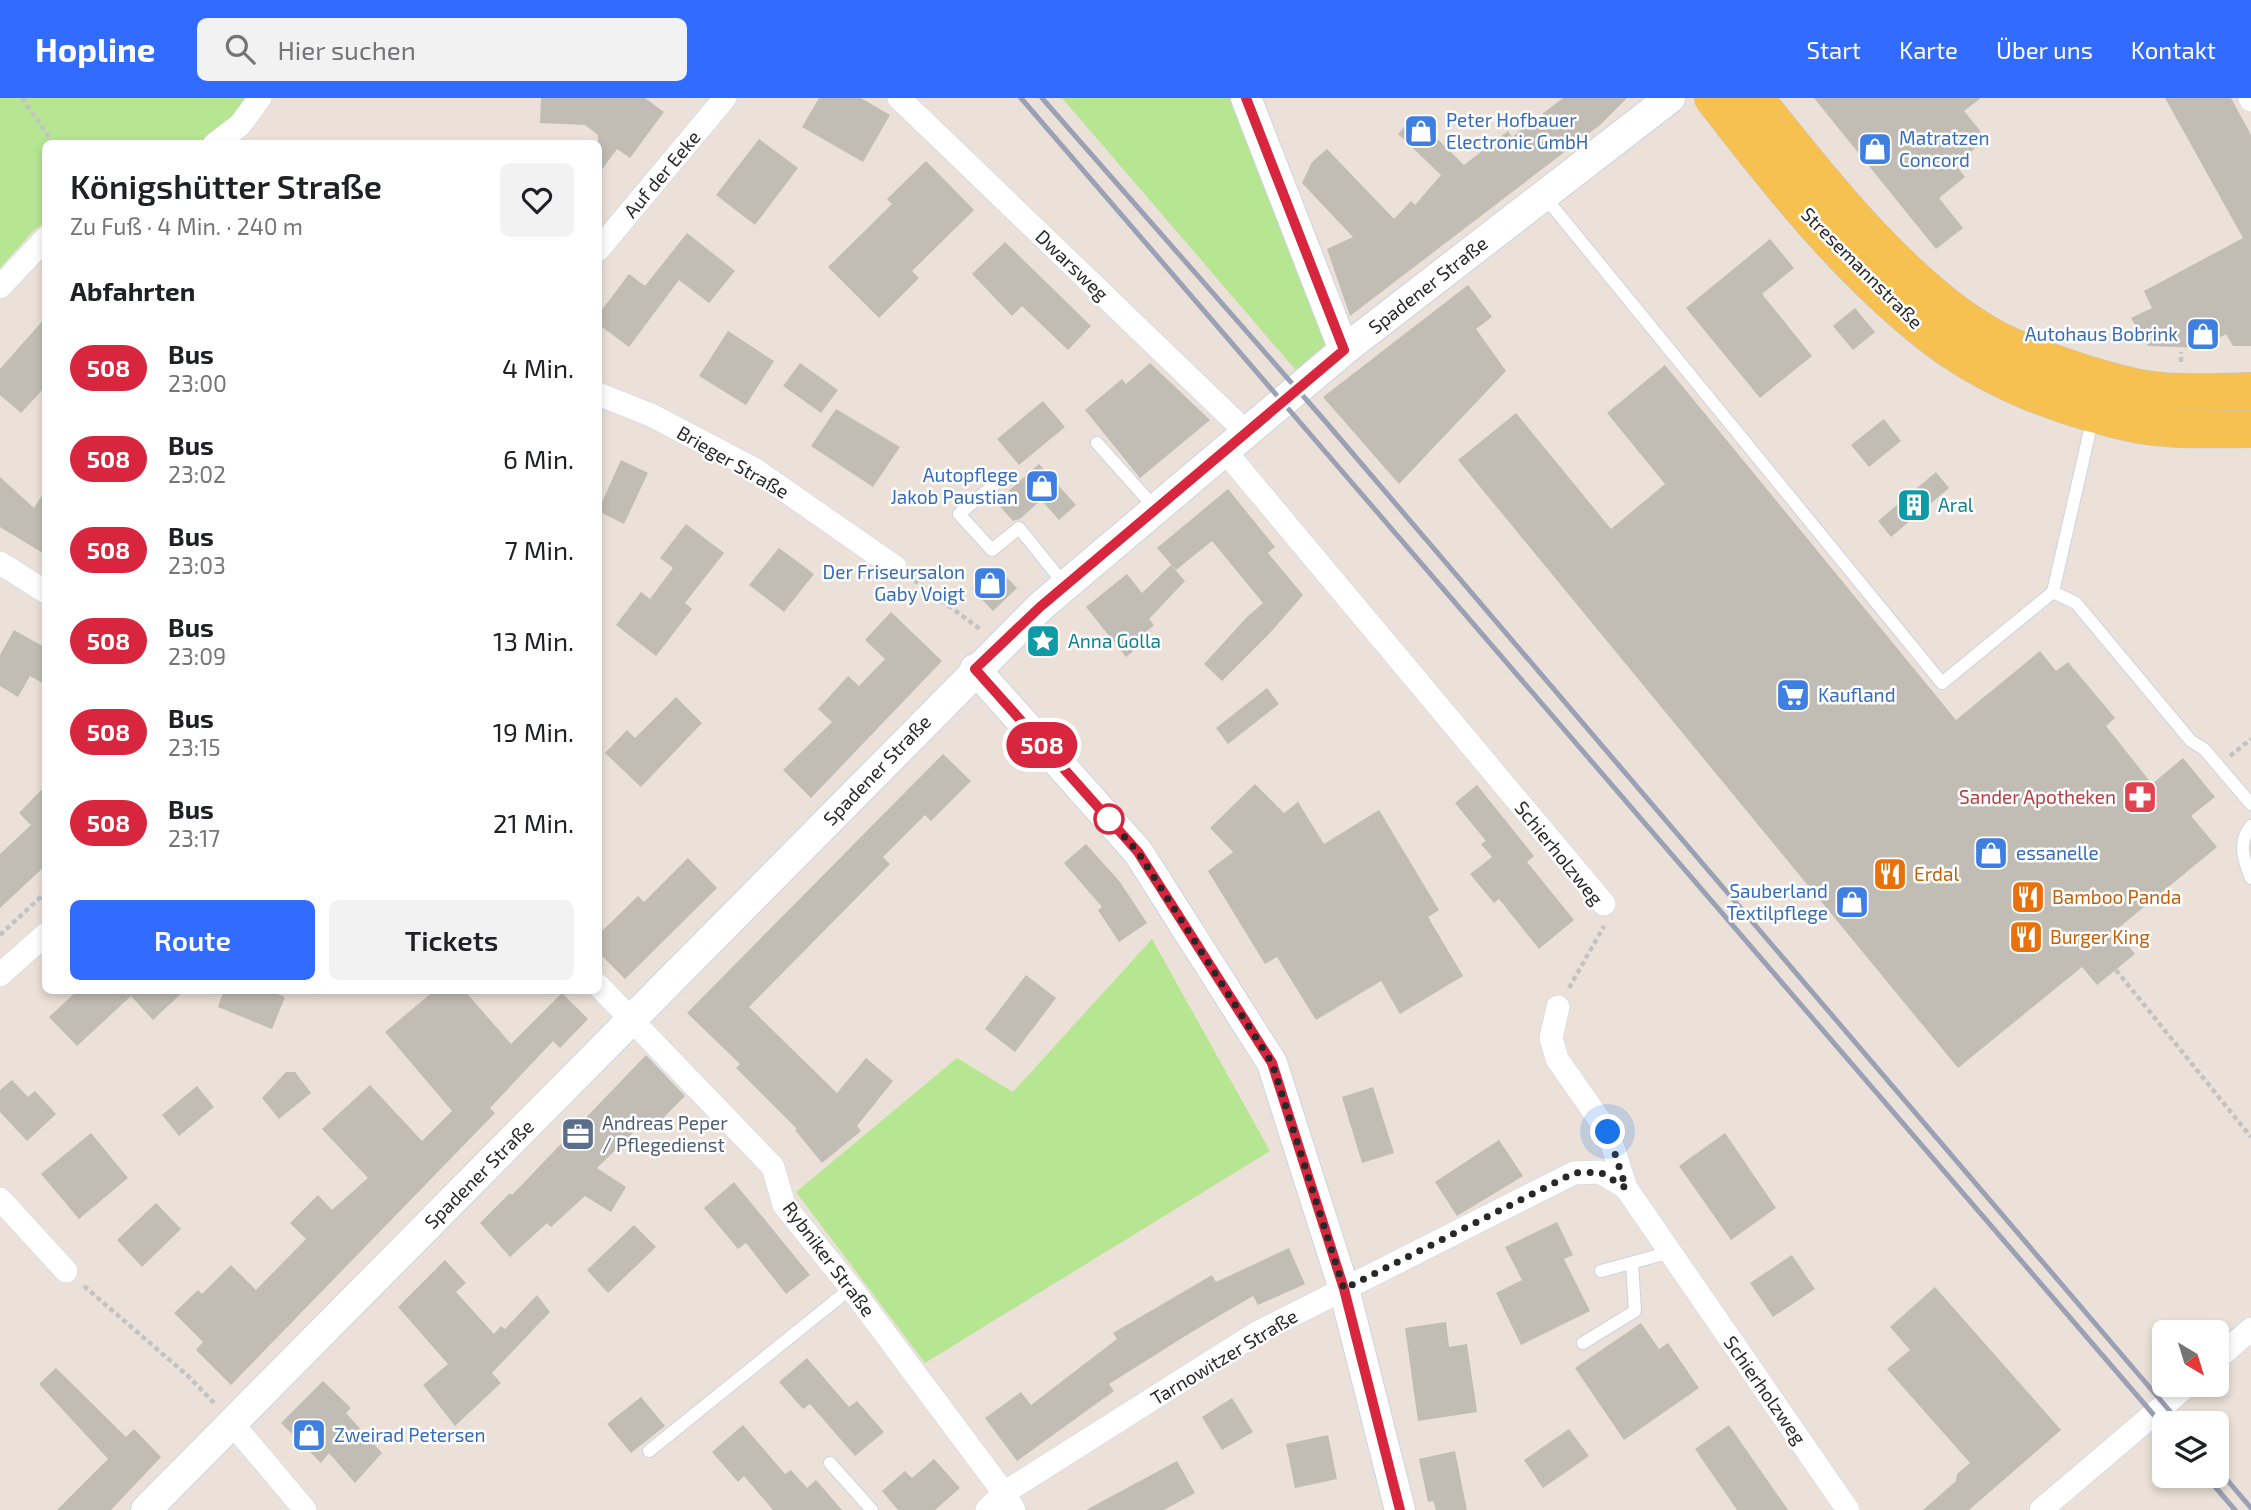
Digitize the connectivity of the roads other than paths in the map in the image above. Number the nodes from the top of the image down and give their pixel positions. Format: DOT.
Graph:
graph roads {
  1 [pos="260,98"];
  2 [pos="725,98"];
  3 [pos="899,98"];
  4 [pos="1246,98"];
  5 [pos="1670,98"];
  6 [pos="1713,98"];
  7 [pos="1755,98"];
  8 [pos="220,140"];
  9 [pos="1544,195"];
  10 [pos="42,243"];
  11 [pos="602,245"];
  12 [pos="0,287"];
  13 [pos="1344,350"];
  14 [pos="2251,391"];
  15 [pos="602,396"];
  16 [pos="2094,414"];
  17 [pos="2251,429"];
  18 [pos="1235,441"];
  19 [pos="1097,443"];
  20 [pos="995,484"];
  21 [pos="1156,508"];
  22 [pos="0,562"];
  23 [pos="895,567"];
  24 [pos="1065,586"];
  25 [pos="42,589"];
  26 [pos="2053,592"];
  27 [pos="975,669"];
  28 [pos="2251,804"];
  29 [pos="2251,826"];
  30 [pos="2251,878"];
  31 [pos="1604,904"];
  32 [pos="42,938"];
  33 [pos="0,975"];
  34 [pos="602,989"];
  35 [pos="1558,1007"];
  36 [pos="633,1020"];
  37 [pos="1626,1188"];
  38 [pos="0,1199"];
  39 [pos="1671,1252"];
  40 [pos="1632,1263"];
  41 [pos="66,1271"];
  42 [pos="1601,1272"];
  43 [pos="851,1288"];
  44 [pos="1344,1289"];
  45 [pos="2251,1329"];
  46 [pos="1583,1343"];
  47 [pos="2230,1348"];
  48 [pos="2174,1397"];
  49 [pos="232,1423"];
  50 [pos="649,1451"];
  51 [pos="830,1463"];
  52 [pos="1009,1502"];
  53 [pos="146,1510"];
  54 [pos="305,1510"];
  55 [pos="872,1510"];
  56 [pos="987,1510"];
  57 [pos="1400,1510"];
  58 [pos="1848,1510"];
  59 [pos="2041,1510"];
  1 -- 8 [label="street"];
  2 -- 11 [label="street, Auf der Eeke"];
  3 -- 18 [label="street, Dwarsweg"];
  4 -- 13 [label="street"];
  5 -- 9 [label="street, Spadener Straße"];
  6 -- 16 [label="main road, Stresemannstraße"];
  7 -- 14 [label="main road, Stresemannstraße"];
  9 -- 13 [label="street, Spadener Straße"];
  9 -- 26 [label="lane"];
  10 -- 12 [label="street"];
  13 -- 18 [label="street, Spadener Straße"];
  15 -- 23 [label="street, Brieger Straße"];
  16 -- 17 [label="main road, Stresemannstraße"];
  16 -- 26 [label="lane"];
  18 -- 21 [label="street, Spadener Straße"];
  18 -- 31 [label="street, Schierholzweg"];
  19 -- 21 [label="lane"];
  20 -- 24 [label="lane"];
  21 -- 24 [label="street, Spadener Straße"];
  22 -- 25 [label="street"];
  24 -- 27 [label="street, Spadener Straße"];
  26 -- 28 [label="lane"];
  27 -- 36 [label="street, Spadener Straße"];
  27 -- 44 [label="street"];
  29 -- 30 [label="lane"];
  32 -- 33 [label="street"];
  34 -- 36 [label="street, Rybniker Straße"];
  35 -- 37 [label="street, Schierholzweg"];
  36 -- 43 [label="street, Rybniker Straße"];
  36 -- 49 [label="street, Spadener Straße"];
  37 -- 39 [label="street, Schierholzweg"];
  37 -- 44 [label="street, Tarnowitzer Straße"];
  38 -- 41 [label="street"];
  39 -- 40 [label="lane"];
  39 -- 58 [label="street, Schierholzweg"];
  40 -- 42 [label="lane"];
  40 -- 46 [label="lane"];
  43 -- 50 [label="lane"];
  43 -- 52 [label="street, Rybniker Straße"];
  44 -- 52 [label="street, Tarnowitzer Straße"];
  44 -- 57 [label="street"];
  45 -- 47 [label="street"];
  48 -- 59 [label="street"];
  49 -- 53 [label="street, Spadener Straße"];
  49 -- 54 [label="street"];
  51 -- 55 [label="lane"];
  52 -- 56 [label="street, Tarnowitzer Straße"];
}
